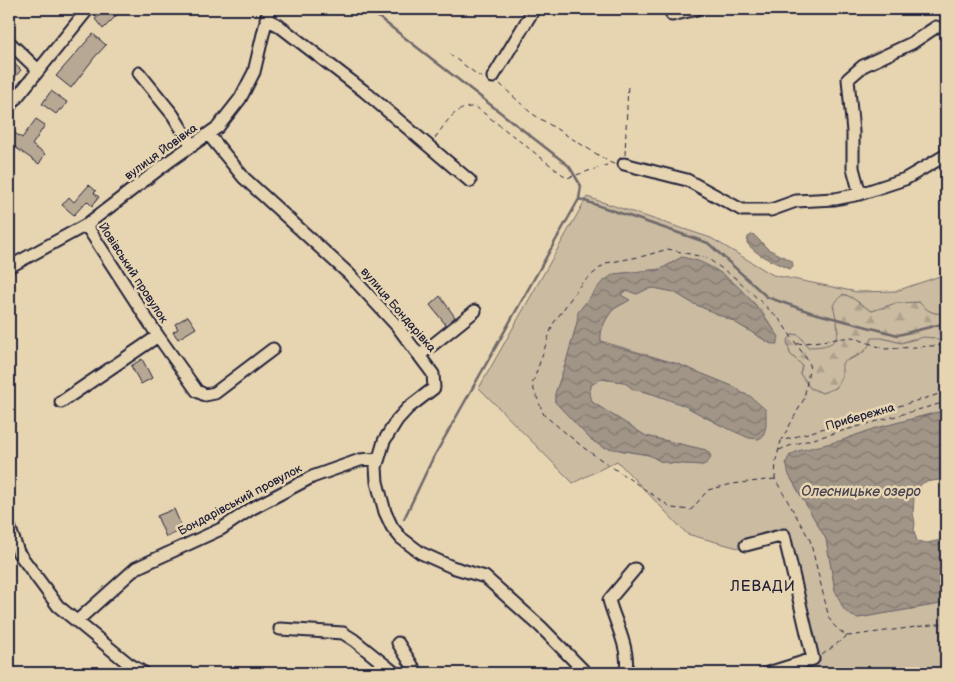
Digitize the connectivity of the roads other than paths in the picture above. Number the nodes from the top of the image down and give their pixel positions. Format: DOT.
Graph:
graph roads {
  1 [pos="88,9"];
  2 [pos="534,9"];
  3 [pos="697,9"];
  4 [pos="267,14"];
  5 [pos="672,15"];
  6 [pos="936,27"];
  7 [pos="9,42"];
  8 [pos="38,70"];
  9 [pos="139,73"];
  10 [pos="493,77"];
  11 [pos="9,107"];
  12 [pos="209,135"];
  13 [pos="192,146"];
  14 [pos="946,155"];
  15 [pos="624,164"];
  16 [pos="470,181"];
  17 [pos="860,194"];
  18 [pos="86,225"];
  19 [pos="9,267"];
  20 [pos="475,311"];
  21 [pos="158,336"];
  22 [pos="273,350"];
  23 [pos="420,355"];
  24 [pos="61,402"];
  25 [pos="379,458"];
  26 [pos="9,526"];
  27 [pos="746,545"];
  28 [pos="634,570"];
  29 [pos="77,621"];
  30 [pos="280,629"];
  31 [pos="398,643"];
  32 [pos="144,673"];
  33 [pos="395,673"];
  34 [pos="416,673"];
  35 [pos="586,673"];
  36 [pos="625,673"];
  37 [pos="771,673"];
  1 -- 8 [label="street"];
  2 -- 10 [label="street"];
  3 -- 5 [label="street"];
  4 -- 12 [label="street, вулиця Йовівка"];
  4 -- 16 [label="street"];
  6 -- 17 [label="street"];
  7 -- 8 [label="street"];
  8 -- 11 [label="street"];
  9 -- 13 [label="street"];
  12 -- 13 [label="street, вулиця Йовівка"];
  12 -- 23 [label="street, вулиця Бондарівка"];
  13 -- 18 [label="street, вулиця Йовівка"];
  14 -- 17 [label="street"];
  15 -- 17 [label="street"];
  18 -- 19 [label="street, вулиця Йовівка"];
  18 -- 21 [label="street, Йовівський провулок"];
  20 -- 23 [label="street"];
  21 -- 22 [label="street, Йовівський провулок"];
  21 -- 24 [label="street, Йовівський провулок"];
  23 -- 25 [label="street, вулиця Бондарівка"];
  25 -- 29 [label="street, Бондарівський провулок"];
  25 -- 35 [label="street, вулиця Бондарівка"];
  26 -- 29 [label="street"];
  27 -- 37 [label="street"];
  28 -- 36 [label="street"];
  29 -- 32 [label="street"];
  30 -- 33 [label="street"];
  31 -- 34 [label="street"];
}
